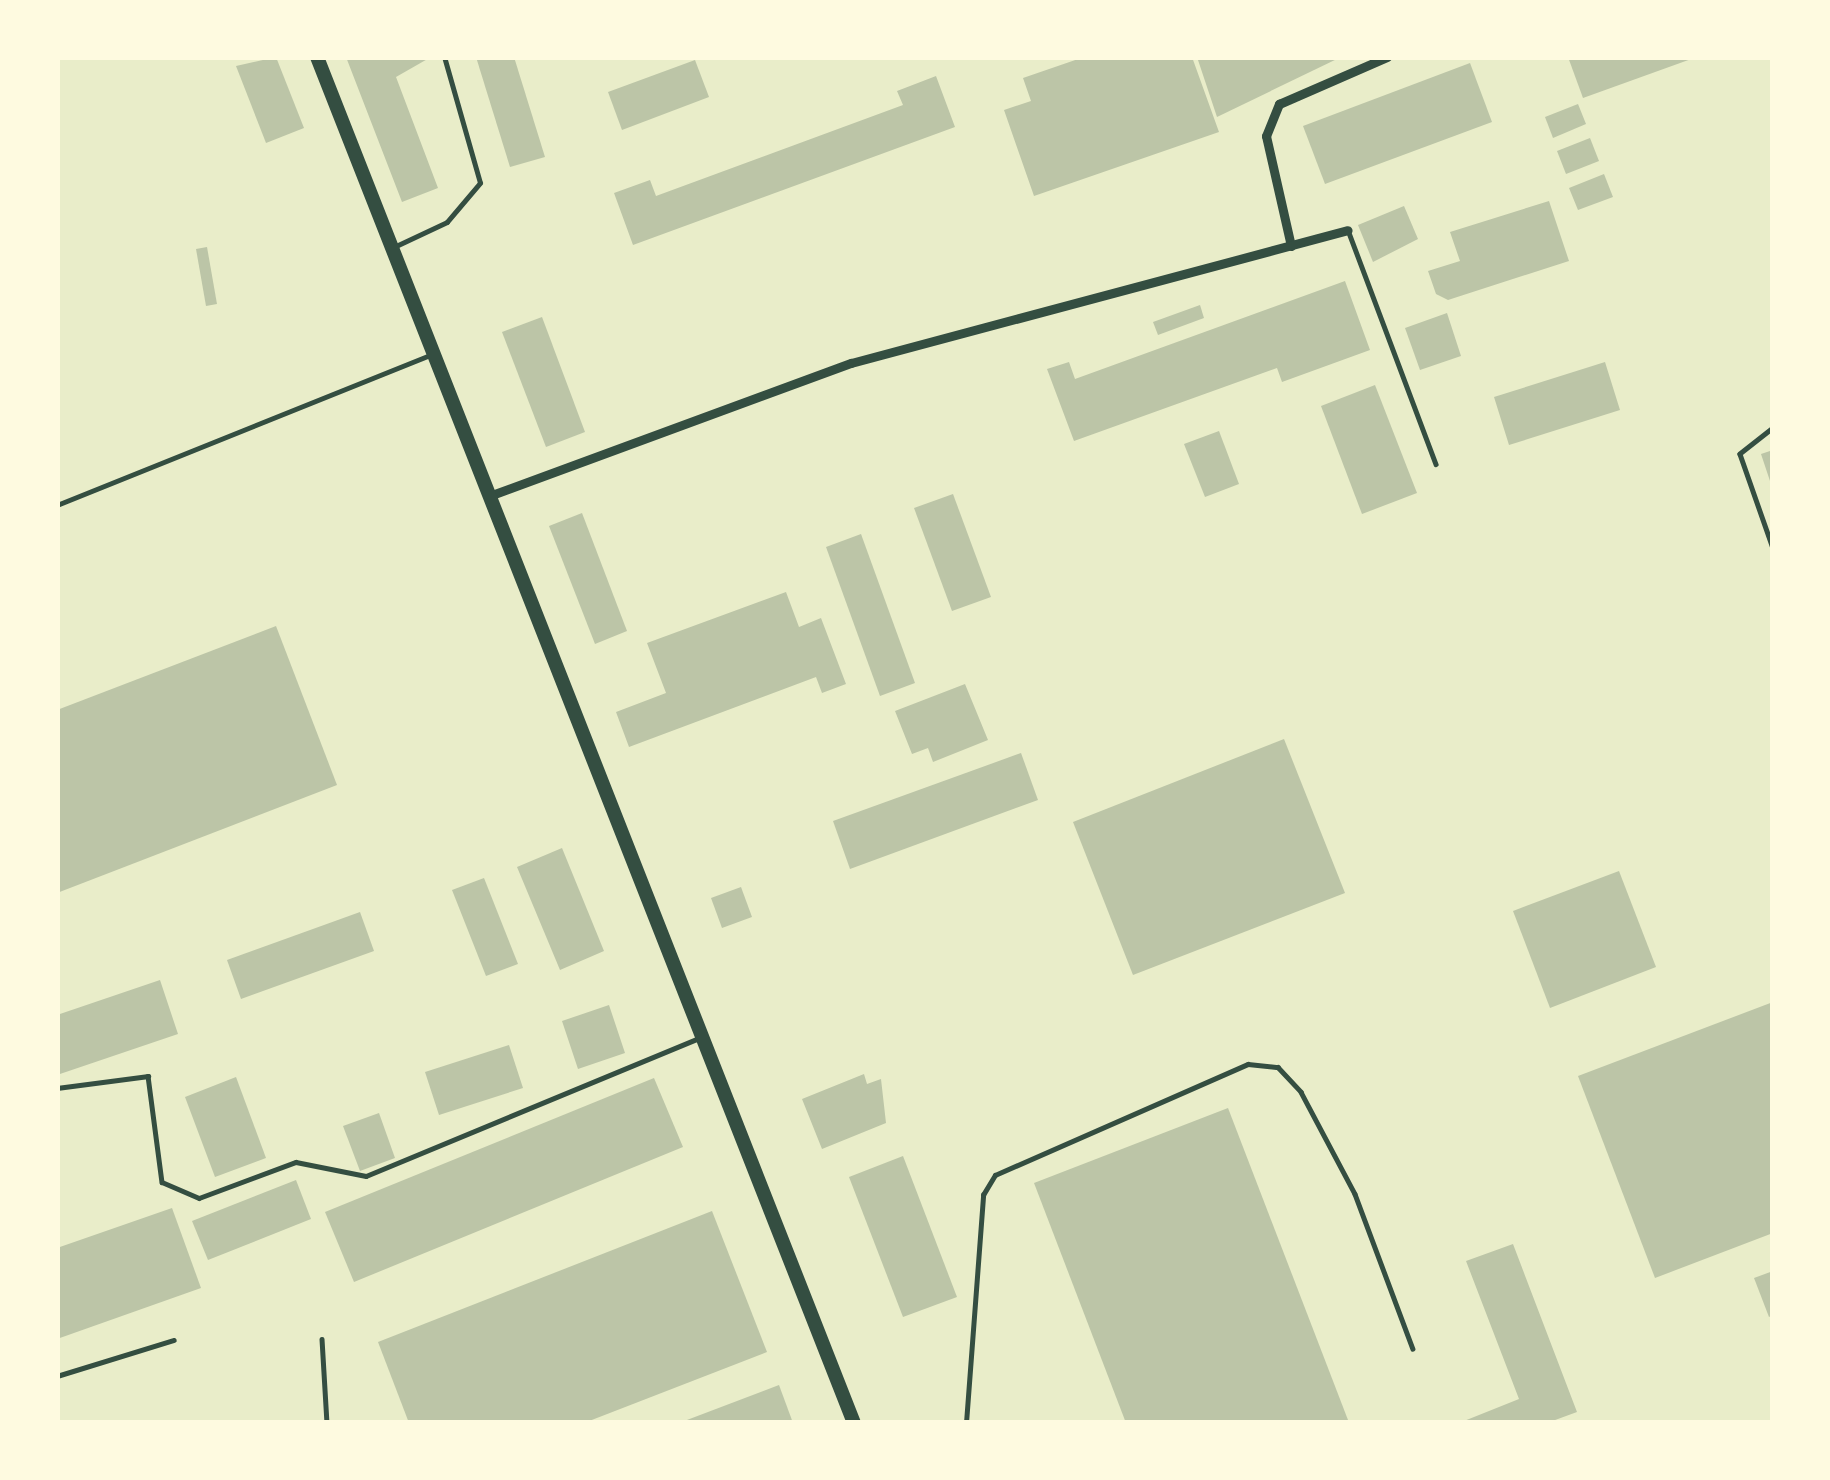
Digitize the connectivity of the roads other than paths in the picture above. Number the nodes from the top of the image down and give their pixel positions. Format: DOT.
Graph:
graph roads {
  1 [pos="317,57"];
  2 [pos="444,57"];
  3 [pos="1387,57"];
  4 [pos="1348,230"];
  5 [pos="1291,246"];
  6 [pos="391,248"];
  7 [pos="433,354"];
  8 [pos="1773,428"];
  9 [pos="1436,464"];
  10 [pos="488,496"];
  11 [pos="57,505"];
  12 [pos="1773,548"];
  13 [pos="701,1037"];
  14 [pos="57,1088"];
  15 [pos="322,1339"];
  16 [pos="174,1340"];
  17 [pos="1413,1349"];
  18 [pos="57,1376"];
  19 [pos="327,1423"];
  20 [pos="854,1423"];
  21 [pos="966,1423"];
  1 -- 6 [label="main road"];
  2 -- 6 [label="lane"];
  3 -- 5 [label="street"];
  4 -- 5 [label="street"];
  4 -- 9 [label="lane"];
  5 -- 10 [label="street"];
  6 -- 7 [label="main road"];
  7 -- 10 [label="main road"];
  7 -- 11 [label="lane"];
  8 -- 12 [label="lane"];
  10 -- 13 [label="main road"];
  13 -- 14 [label="lane"];
  13 -- 20 [label="main road"];
  15 -- 19 [label="lane"];
  16 -- 18 [label="lane"];
  17 -- 21 [label="lane"];
}
